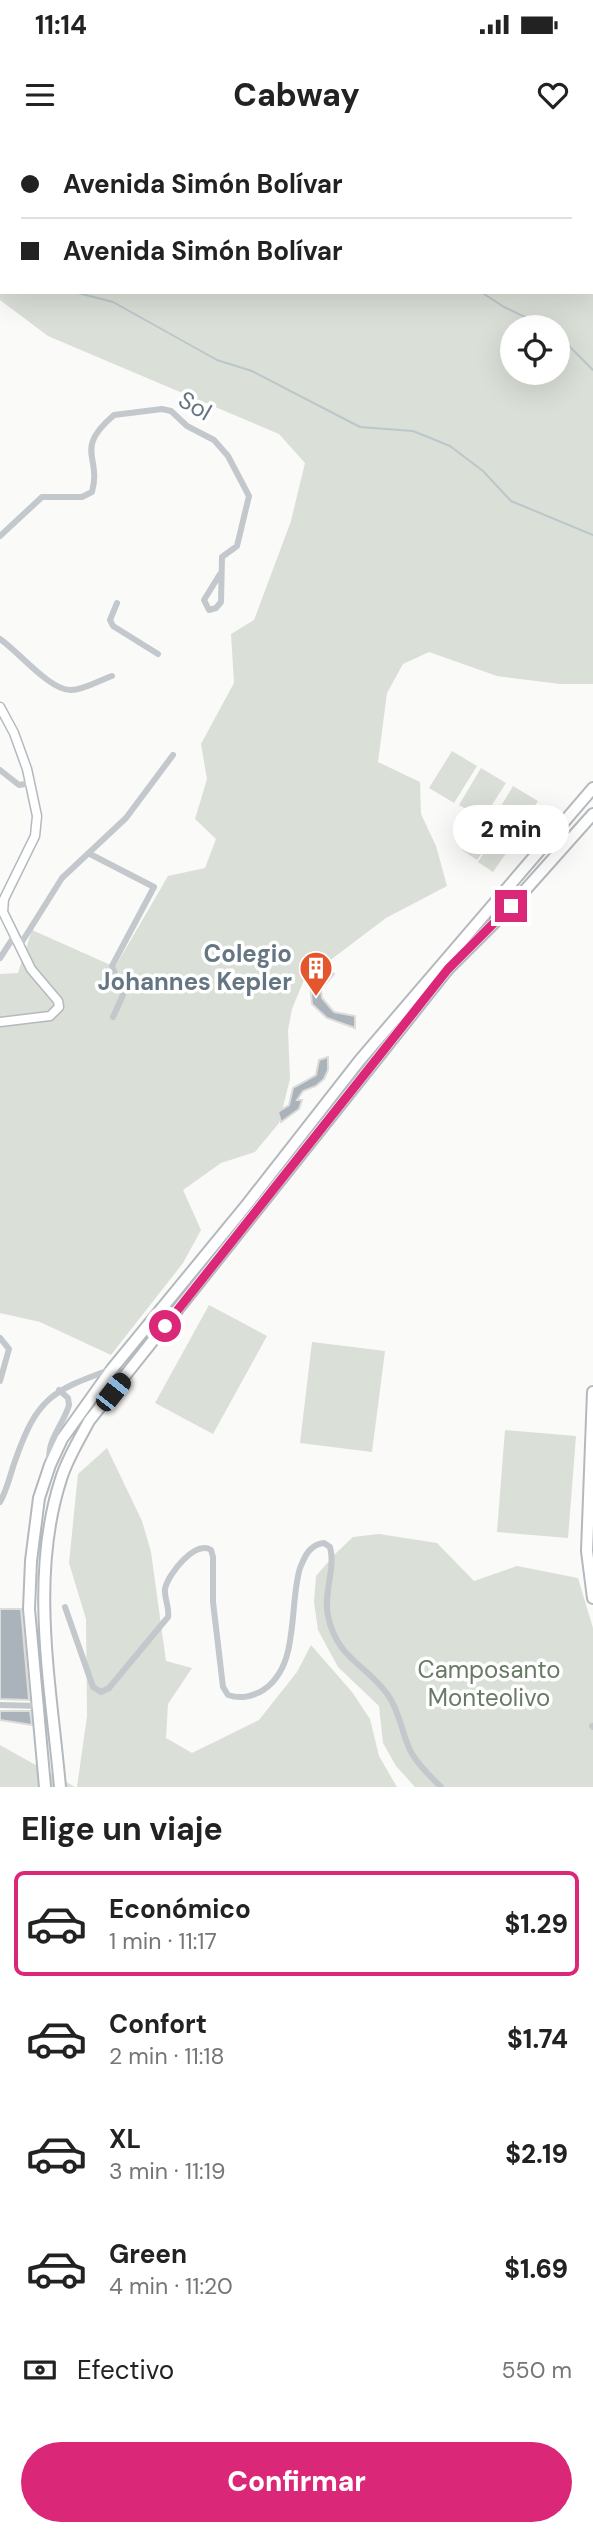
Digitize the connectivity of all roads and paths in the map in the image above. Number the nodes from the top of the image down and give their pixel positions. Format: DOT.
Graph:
graph roads {
  1 [pos="0,536"];
  2 [pos="220,573"];
  3 [pos="117,603"];
  4 [pos="0,639"];
  5 [pos="158,654"];
  6 [pos="113,676"];
  7 [pos="0,707"];
  8 [pos="3,715"];
  9 [pos="173,755"];
  10 [pos="0,770"];
  11 [pos="31,783"];
  12 [pos="593,788"];
  13 [pos="593,814"];
  14 [pos="90,854"];
  15 [pos="1,911"];
  16 [pos="15,936"];
  17 [pos="20,946"];
  18 [pos="0,958"];
  19 [pos="113,1017"];
  20 [pos="0,1022"];
  21 [pos="0,1338"];
  22 [pos="112,1369"];
  23 [pos="124,1377"];
  24 [pos="0,1381"];
  25 [pos="59,1390"];
  26 [pos="593,1392"];
  27 [pos="50,1465"];
  28 [pos="0,1502"];
  29 [pos="593,1598"];
  30 [pos="65,1607"];
  31 [pos="0,1705"];
  32 [pos="40,1706"];
  33 [pos="45,1787"];
  34 [pos="60,1787"];
  35 [pos="441,1787"];
  1 -- 2 [label="street, Sol"];
  2 -- 2 [label="street, Sol"];
  3 -- 5 [label="street"];
  4 -- 6 [label="street"];
  7 -- 8 [label="street"];
  8 -- 11 [label="street"];
  9 -- 14 [label="street"];
  10 -- 11 [label="street"];
  11 -- 15 [label="street"];
  12 -- 22 [label="highway"];
  13 -- 23 [label="highway"];
  14 -- 17 [label="street"];
  14 -- 19 [label="street"];
  15 -- 16 [label="street"];
  16 -- 17 [label="street"];
  16 -- 18 [label="street"];
  17 -- 20 [label="street"];
  21 -- 24 [label="street"];
  22 -- 23 [label="street"];
  22 -- 25 [label="street"];
  22 -- 27 [label="highway"];
  23 -- 34 [label="highway"];
  25 -- 27 [label="street"];
  25 -- 28 [label="street"];
  26 -- 29 [label="highway"];
  27 -- 32 [label="highway"];
  30 -- 35 [label="street"];
  31 -- 32 [label="street"];
  32 -- 33 [label="highway"];
}
